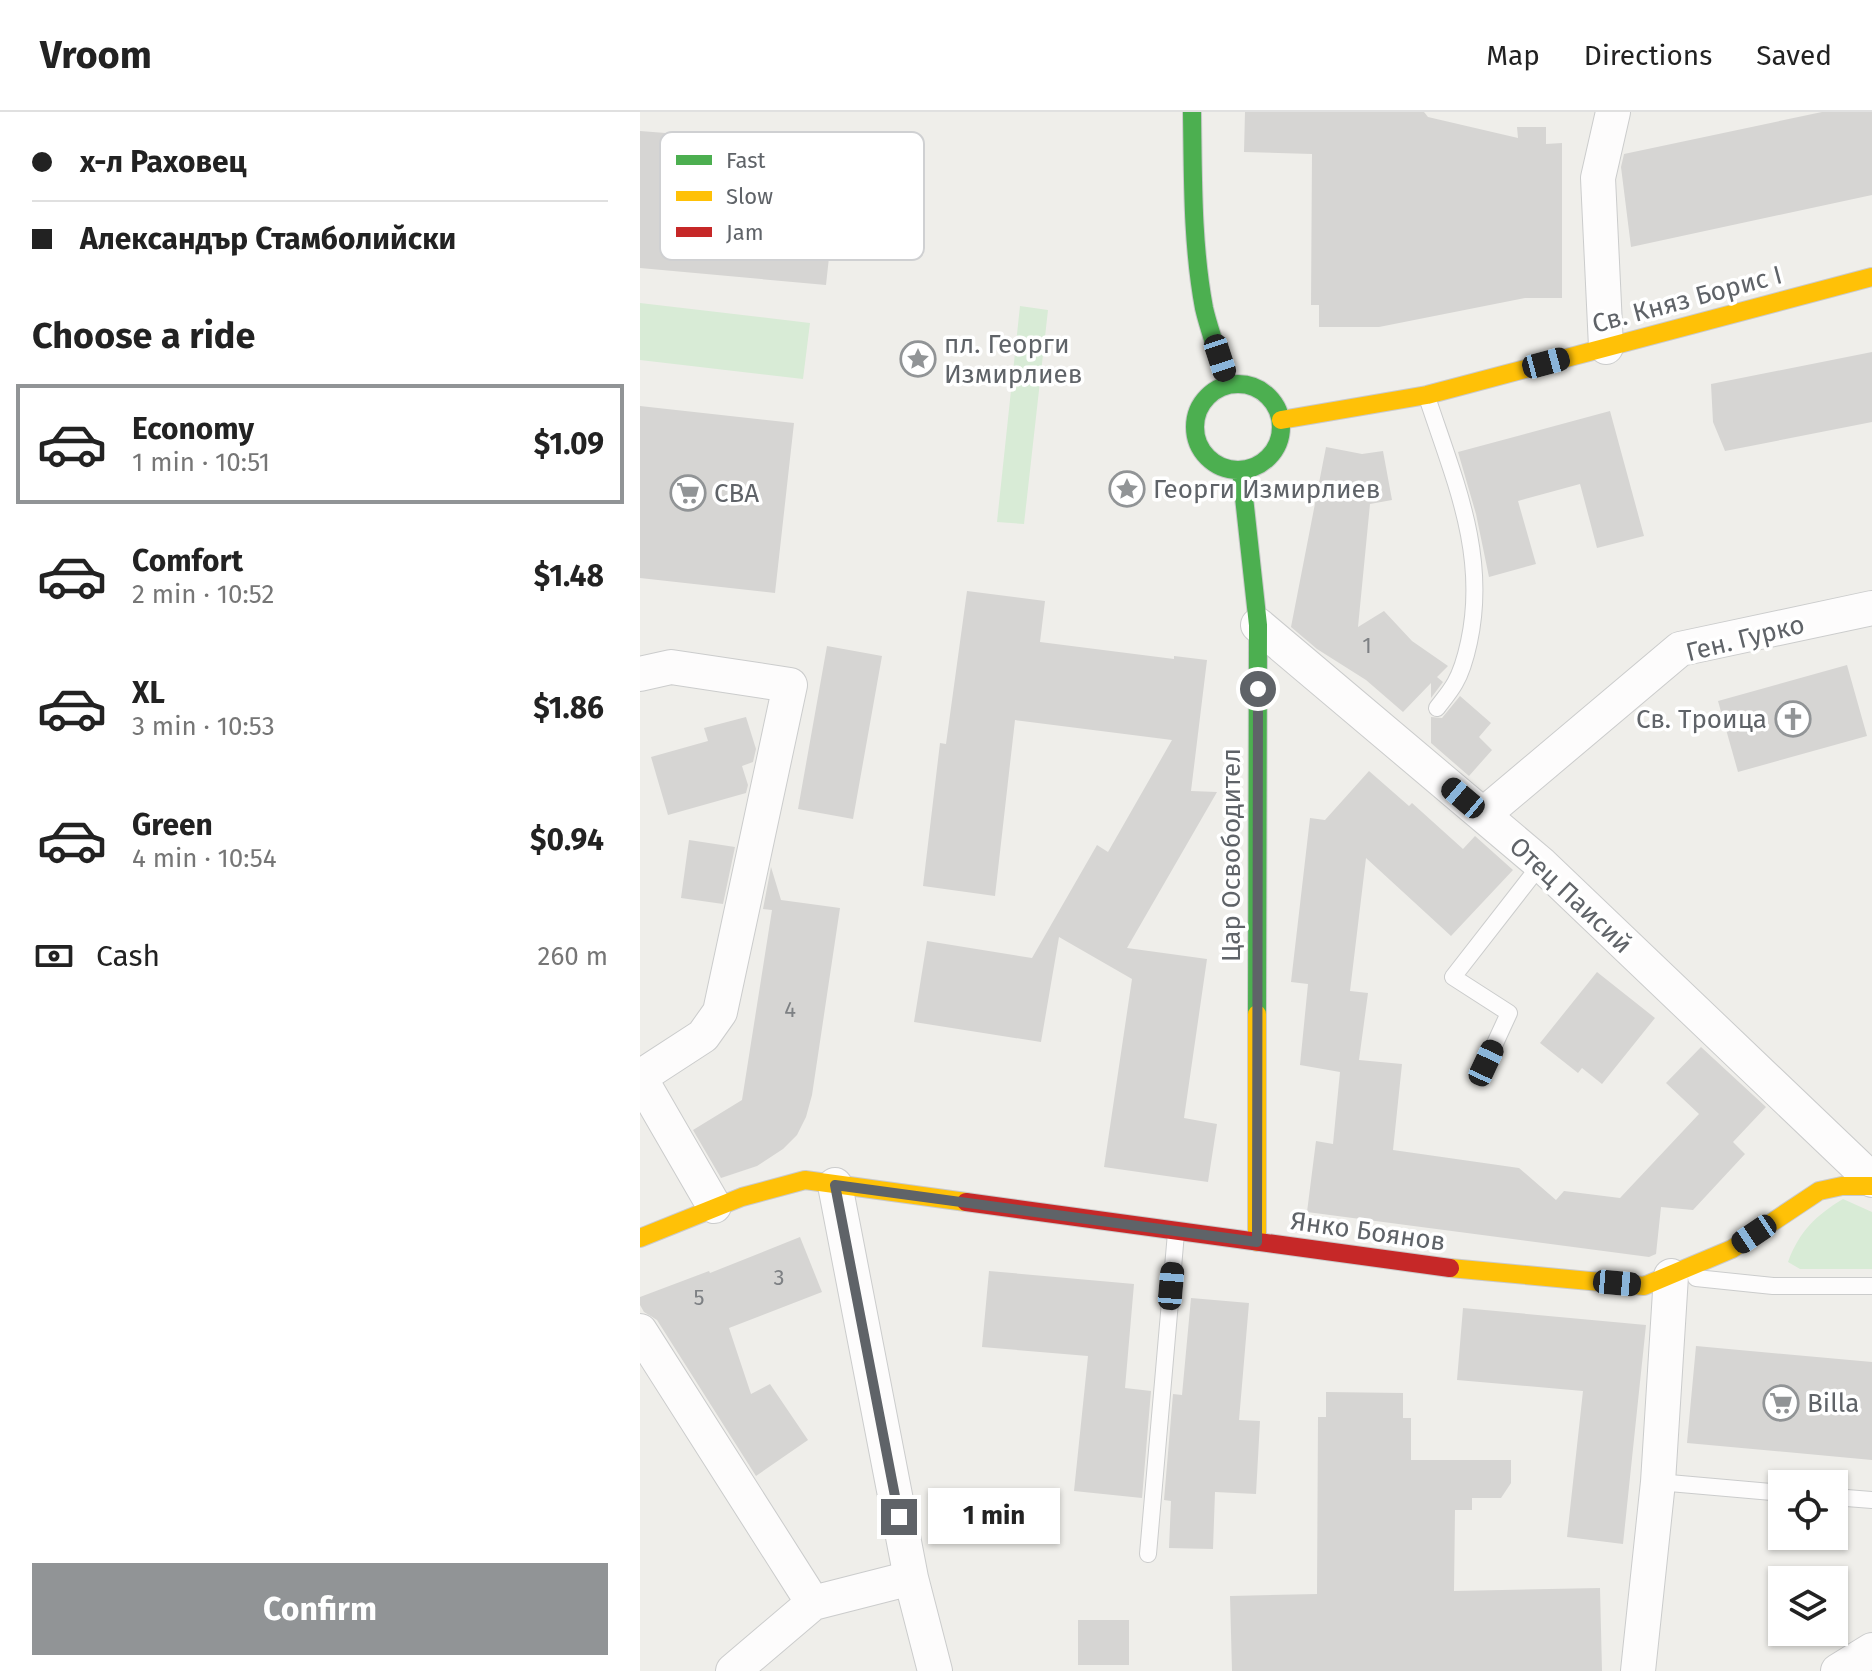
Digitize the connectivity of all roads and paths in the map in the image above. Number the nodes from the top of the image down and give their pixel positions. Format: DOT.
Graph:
graph roads {
  1 [pos="1192,112"];
  2 [pos="1613,112"];
  3 [pos="1872,277"];
  4 [pos="1606,347"];
  5 [pos="1228,384"];
  6 [pos="1427,395"];
  7 [pos="1281,420"];
  8 [pos="1241,470"];
  9 [pos="1872,608"];
  10 [pos="1258,625"];
  11 [pos="640,674"];
  12 [pos="1437,708"];
  13 [pos="1483,815"];
  14 [pos="1541,864"];
  15 [pos="1486,1063"];
  16 [pos="640,1078"];
  17 [pos="1872,1180"];
  18 [pos="835,1185"];
  19 [pos="1872,1186"];
  20 [pos="714,1206"];
  21 [pos="1176,1231"];
  22 [pos="640,1238"];
  23 [pos="1257,1242"];
  24 [pos="1671,1276"];
  25 [pos="1872,1286"];
  26 [pos="640,1331"];
  27 [pos="1658,1482"];
  28 [pos="1768,1492"];
  29 [pos="1848,1498"];
  30 [pos="1872,1500"];
  31 [pos="1148,1554"];
  32 [pos="911,1578"];
  33 [pos="813,1603"];
  34 [pos="1872,1650"];
  35 [pos="733,1671"];
  36 [pos="935,1671"];
  37 [pos="1638,1671"];
  38 [pos="1838,1671"];
  1 -- 5 [label="main road"];
  2 -- 4 [label="street"];
  3 -- 4 [label="main road, Св. Княз Борис I"];
  4 -- 6 [label="main road, Св. Княз Борис I"];
  5 -- 7 [label="main road"];
  5 -- 8 [label="main road"];
  6 -- 7 [label="main road, Св. Княз Борис I"];
  6 -- 12 [label="lane"];
  7 -- 8 [label="main road"];
  8 -- 10 [label="main road, Цар Освободител"];
  9 -- 13 [label="street, Ген. Гурко"];
  10 -- 13 [label="street, Отец Паисий"];
  10 -- 23 [label="main road, Цар Освободител"];
  11 -- 16 [label="street"];
  13 -- 14 [label="street, Отец Паисий"];
  14 -- 15 [label="lane"];
  14 -- 17 [label="street, Отец Паисий"];
  16 -- 20 [label="street"];
  18 -- 20 [label="main road, Янко Боянов"];
  18 -- 21 [label="main road, Янко Боянов"];
  18 -- 32 [label="street"];
  19 -- 24 [label="main road, Янко Боянов"];
  20 -- 22 [label="main road, Янко Боянов"];
  21 -- 23 [label="main road, Янко Боянов"];
  21 -- 31 [label="lane"];
  23 -- 24 [label="main road, Янко Боянов"];
  24 -- 25 [label="lane"];
  24 -- 27 [label="street"];
  26 -- 33 [label="street"];
  27 -- 28 [label="lane"];
  27 -- 37 [label="street"];
  29 -- 30 [label="lane"];
  32 -- 33 [label="street"];
  32 -- 36 [label="street"];
  33 -- 35 [label="street"];
  34 -- 38 [label="street"];
}
